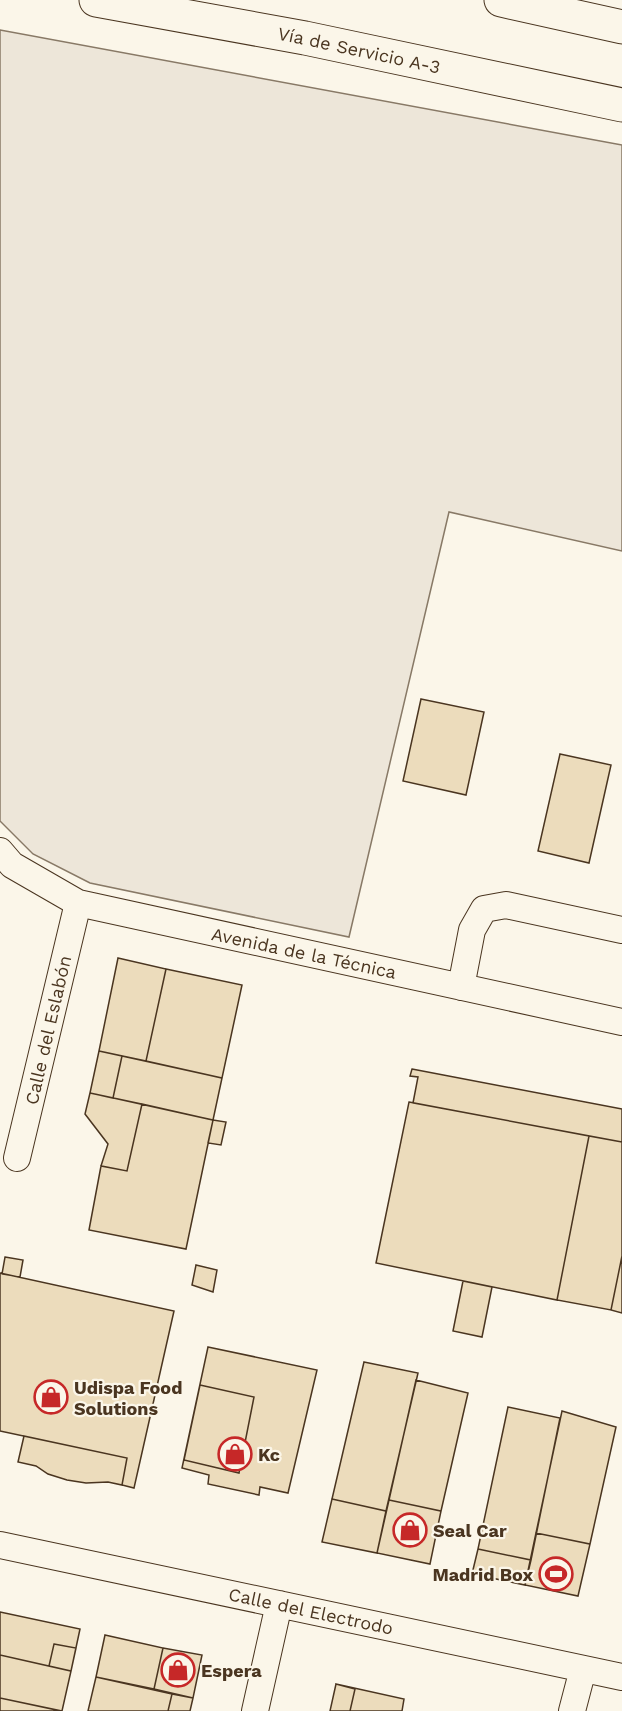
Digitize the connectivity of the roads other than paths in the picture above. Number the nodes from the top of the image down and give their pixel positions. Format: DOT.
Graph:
graph roads {
  1 [pos="96,0"];
  2 [pos="501,0"];
  3 [pos="622,27"];
  4 [pos="622,105"];
  5 [pos="0,851"];
  6 [pos="78,903"];
  7 [pos="622,930"];
  8 [pos="461,987"];
  9 [pos="622,1022"];
  10 [pos="18,1158"];
  11 [pos="0,1545"];
  12 [pos="279,1604"];
  13 [pos="583,1669"];
  14 [pos="622,1677"];
  15 [pos="255,1711"];
  16 [pos="572,1711"];
  1 -- 4 [label="main road, Vía de Servicio A-3"];
  2 -- 3 [label="main road"];
  5 -- 6 [label="street, Avenida de la Técnica"];
  6 -- 8 [label="street, Avenida de la Técnica"];
  6 -- 10 [label="street, Calle del Eslabón"];
  7 -- 8 [label="street"];
  8 -- 9 [label="street, Avenida de la Técnica"];
  11 -- 12 [label="street, Calle del Electrodo"];
  12 -- 13 [label="street, Calle del Electrodo"];
  12 -- 15 [label="street"];
  13 -- 14 [label="street, Calle del Electrodo"];
  13 -- 16 [label="street"];
}
